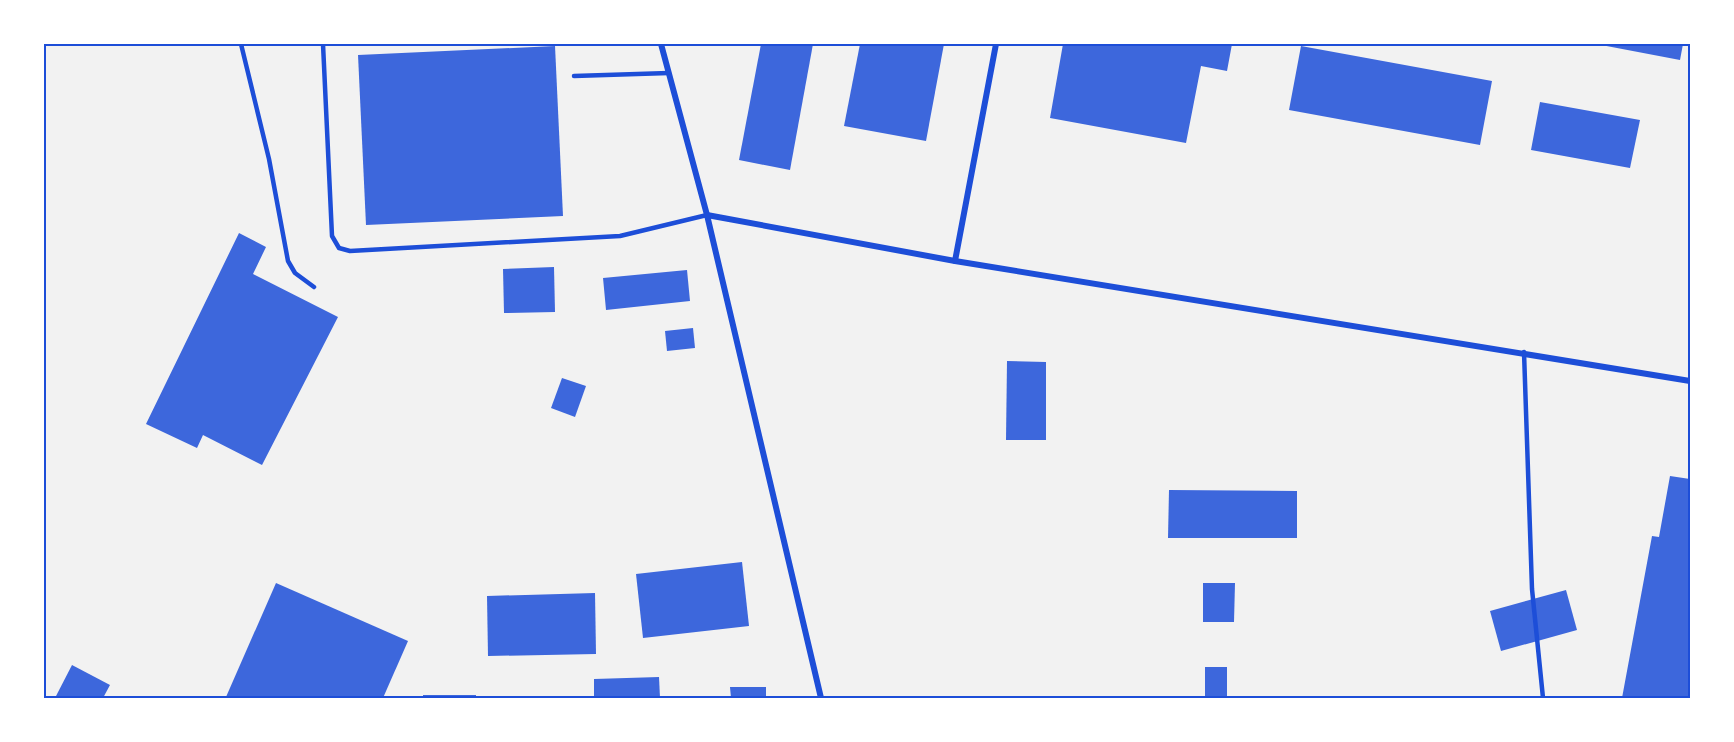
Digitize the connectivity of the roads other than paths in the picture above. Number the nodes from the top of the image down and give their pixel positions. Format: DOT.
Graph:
graph roads {
  1 [pos="241,44"];
  2 [pos="323,44"];
  3 [pos="661,44"];
  4 [pos="996,44"];
  5 [pos="669,72"];
  6 [pos="574,76"];
  7 [pos="707,215"];
  8 [pos="955,261"];
  9 [pos="314,287"];
  10 [pos="1524,352"];
  11 [pos="1690,381"];
  12 [pos="821,699"];
  13 [pos="1543,699"];
  1 -- 9 [label="lane"];
  2 -- 7 [label="lane"];
  3 -- 5 [label="street"];
  4 -- 8 [label="street"];
  5 -- 6 [label="lane"];
  5 -- 7 [label="street"];
  7 -- 8 [label="street"];
  7 -- 12 [label="street"];
  8 -- 10 [label="street"];
  10 -- 11 [label="street"];
  10 -- 13 [label="lane"];
}
